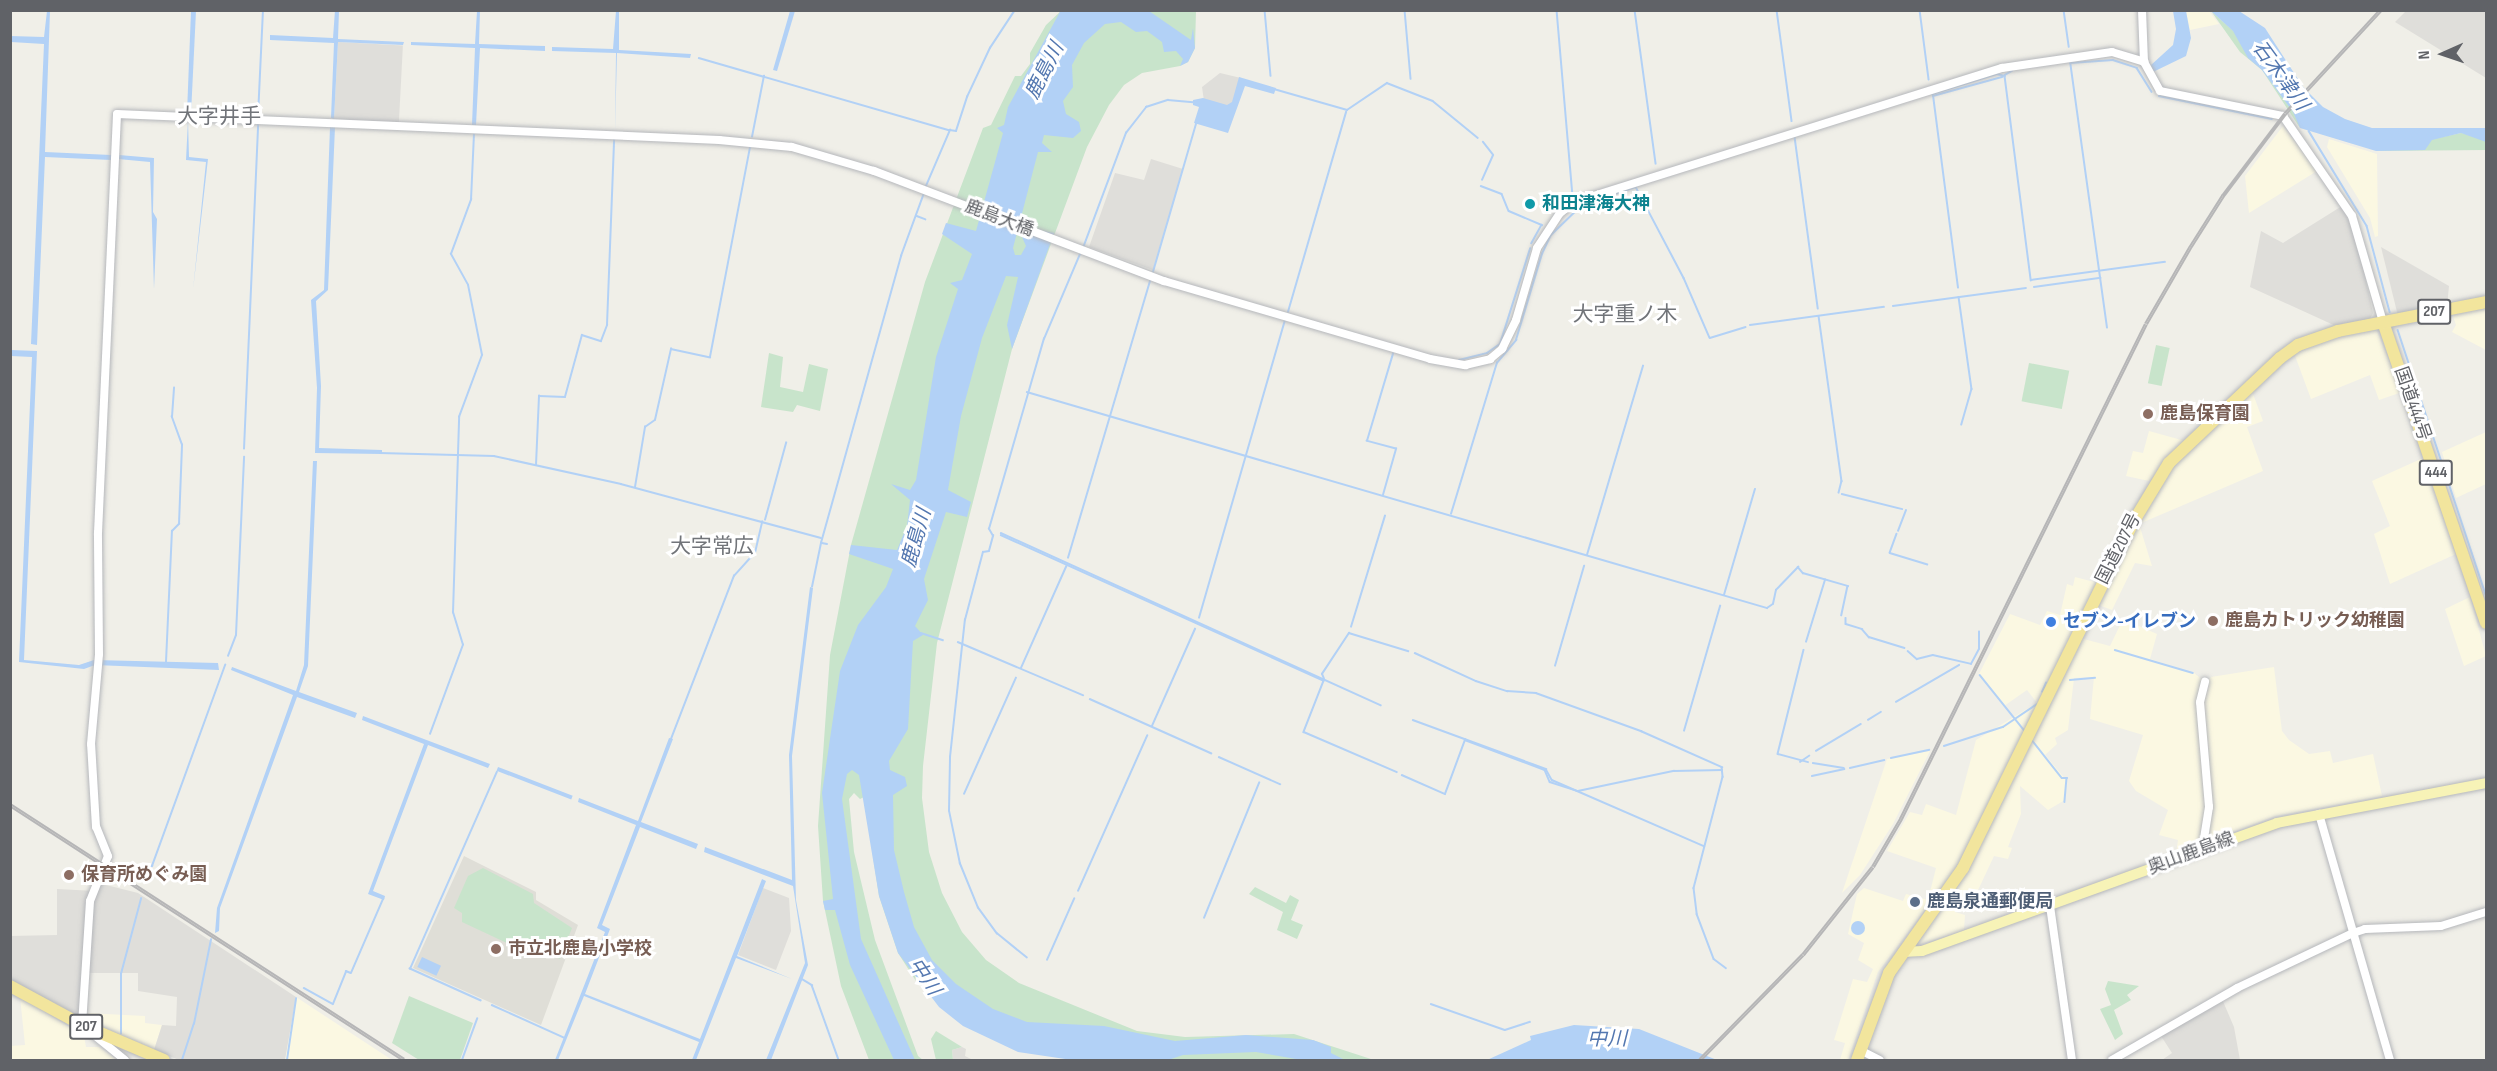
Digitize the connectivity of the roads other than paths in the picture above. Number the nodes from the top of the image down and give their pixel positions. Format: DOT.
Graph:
graph roads {
  1 [pos="2142,10"];
  2 [pos="2144,62"];
  3 [pos="2487,302"];
  4 [pos="2383,322"];
  5 [pos="2487,624"];
  6 [pos="2205,682"];
  7 [pos="2487,783"];
  8 [pos="2319,814"];
  9 [pos="2202,851"];
  10 [pos="2050,906"];
  11 [pos="2487,912"];
  12 [pos="2353,933"];
  13 [pos="1903,952"];
  14 [pos="10,986"];
  15 [pos="82,1025"];
  16 [pos="1858,1055"];
  17 [pos="125,1060"];
  18 [pos="164,1060"];
  19 [pos="1880,1060"];
  20 [pos="2072,1060"];
  21 [pos="2112,1060"];
  22 [pos="2390,1060"];
  1 -- 2 [label="street"];
  2 -- 4 [label="street"];
  2 -- 15 [label="street, 鹿島大橋"];
  3 -- 4 [label="highway, 国道207号 / 207"];
  4 -- 5 [label="highway, 国道444号 / 444"];
  4 -- 13 [label="highway, 国道207号 / 207"];
  6 -- 9 [label="street"];
  7 -- 8 [label="main road, 奥山鹿島線"];
  8 -- 9 [label="main road, 奥山鹿島線"];
  8 -- 12 [label="street"];
  9 -- 10 [label="main road, 奥山鹿島線"];
  10 -- 13 [label="main road, 奥山鹿島線"];
  10 -- 20 [label="street"];
  11 -- 12 [label="street"];
  12 -- 21 [label="street"];
  12 -- 22 [label="street"];
  13 -- 16 [label="highway, 国道207号 / 207"];
  14 -- 15 [label="highway, 207"];
  15 -- 17 [label="street"];
  15 -- 18 [label="highway, 207"];
  16 -- 19 [label="street"];
}
